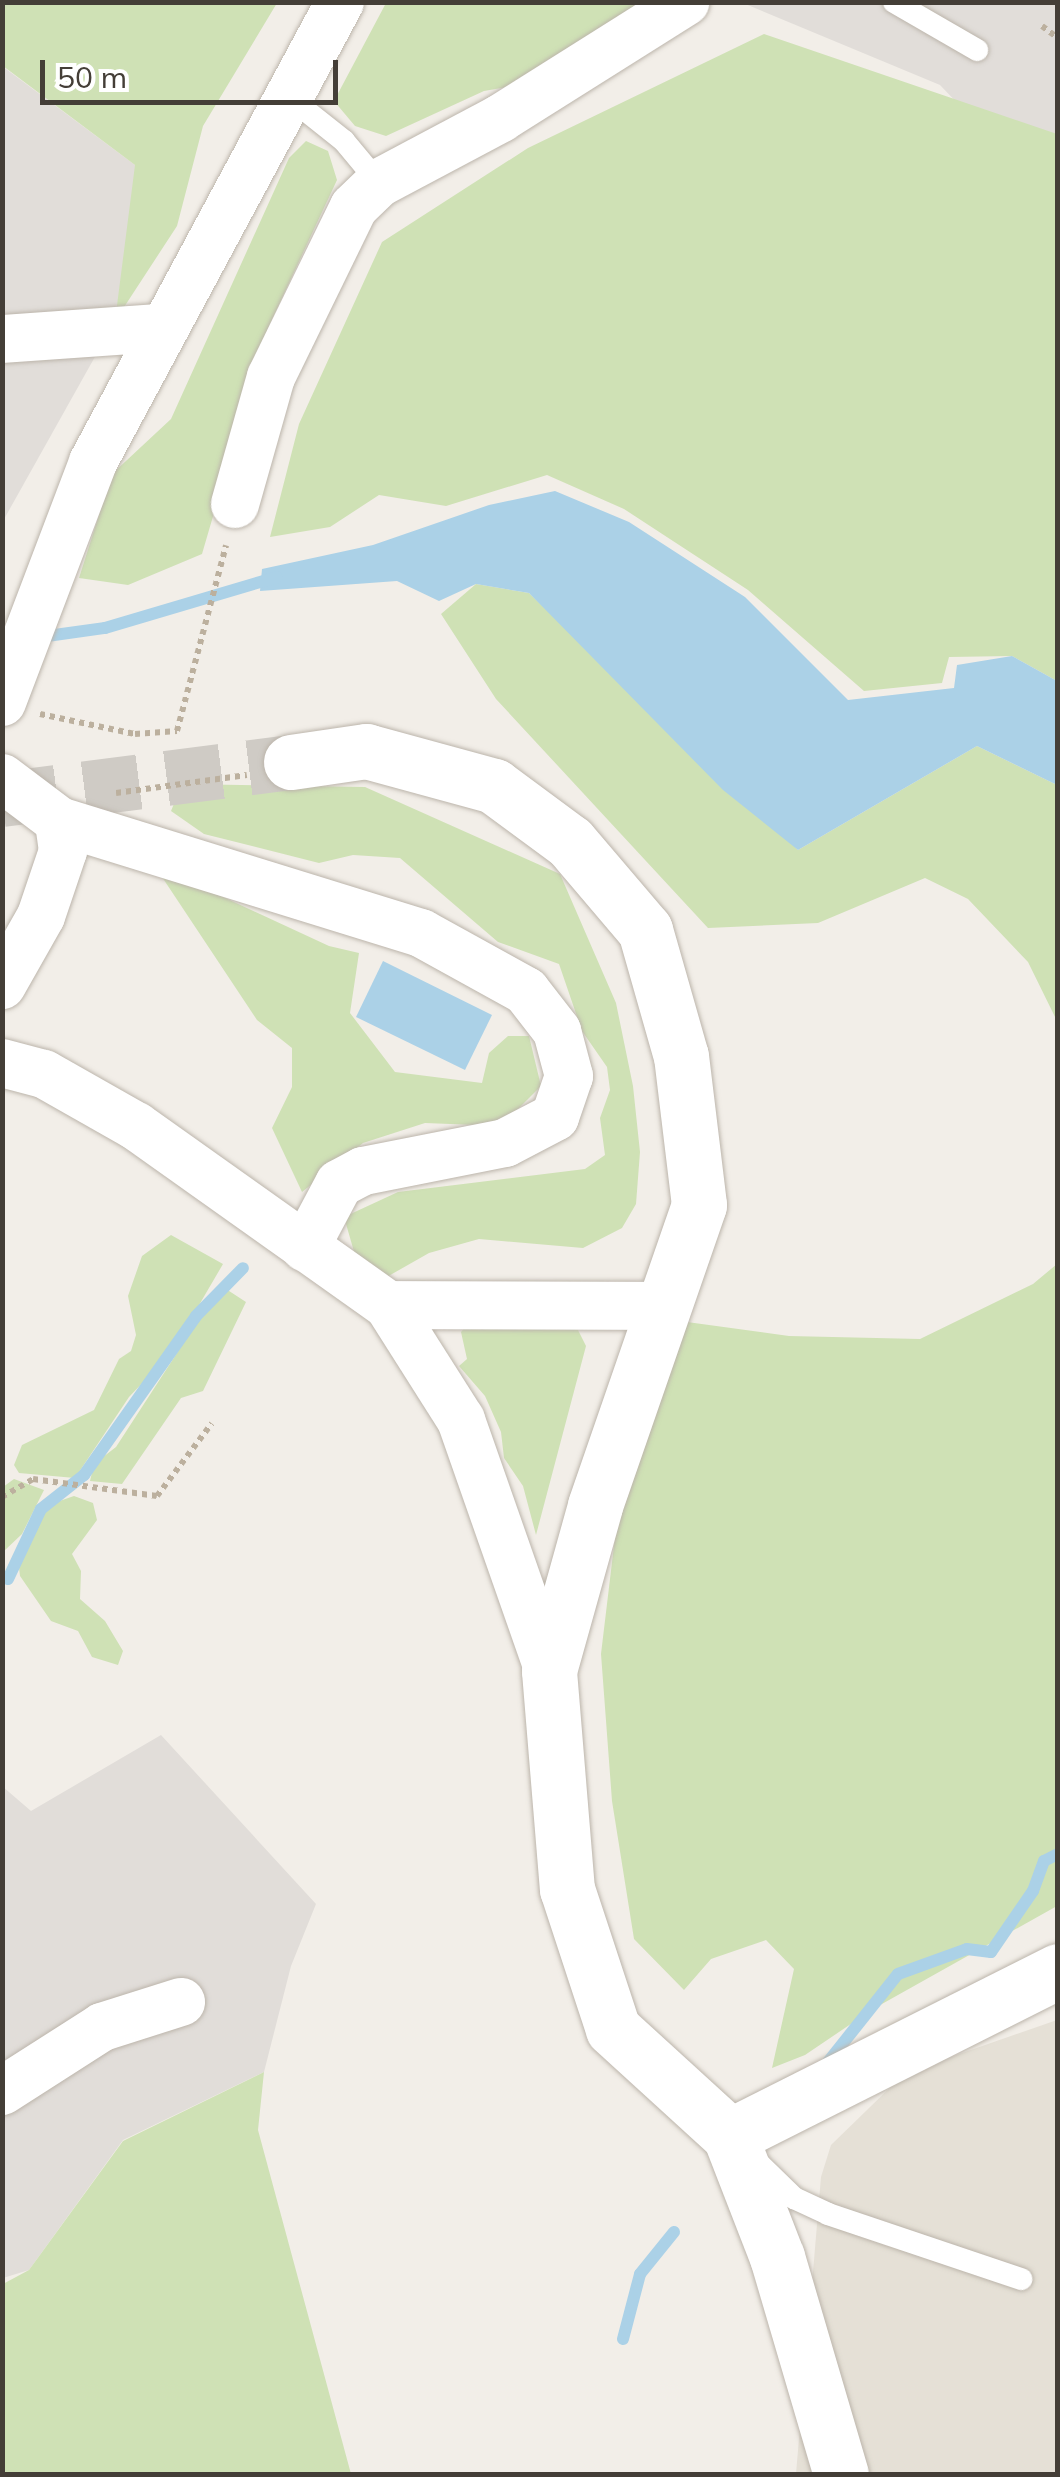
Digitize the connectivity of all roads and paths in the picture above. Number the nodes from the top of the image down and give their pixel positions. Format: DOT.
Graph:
graph roads {
  1 [pos="685,2"];
  2 [pos="894,2"];
  3 [pos="340,7"];
  4 [pos="1042,26"];
  5 [pos="1058,38"];
  6 [pos="977,50"];
  7 [pos="290,98"];
  8 [pos="380,183"];
  9 [pos="160,328"];
  10 [pos="2,339"];
  11 [pos="234,504"];
  12 [pos="13,707"];
  13 [pos="279,767"];
  14 [pos="2,778"];
  15 [pos="78,808"];
  16 [pos="2,985"];
  17 [pos="2,1063"];
  18 [pos="305,1248"];
  19 [pos="388,1305"];
  20 [pos="664,1306"];
  21 [pos="212,1424"];
  22 [pos="2,1498"];
  23 [pos="549,1671"];
  24 [pos="1058,1971"];
  25 [pos="181,2002"];
  26 [pos="2,2091"];
  27 [pos="730,2136"];
  28 [pos="1021,2279"];
  29 [pos="841,2474"];
  1 -- 8 [label="street"];
  2 -- 6 [label="lane"];
  3 -- 7 [label="street"];
  4 -- 5 [label="path"];
  7 -- 8 [label="lane"];
  7 -- 9 [label="street"];
  8 -- 11 [label="street"];
  9 -- 10 [label="street"];
  9 -- 12 [label="street"];
  11 -- 12 [label="path"];
  13 -- 15 [label="path"];
  13 -- 20 [label="street"];
  14 -- 15 [label="street"];
  15 -- 16 [label="street"];
  15 -- 18 [label="street"];
  17 -- 18 [label="street"];
  18 -- 19 [label="street"];
  19 -- 20 [label="street"];
  19 -- 23 [label="street"];
  20 -- 23 [label="street"];
  21 -- 22 [label="path"];
  23 -- 27 [label="street"];
  24 -- 27 [label="street"];
  25 -- 26 [label="street"];
  27 -- 28 [label="lane"];
  27 -- 29 [label="street"];
}
